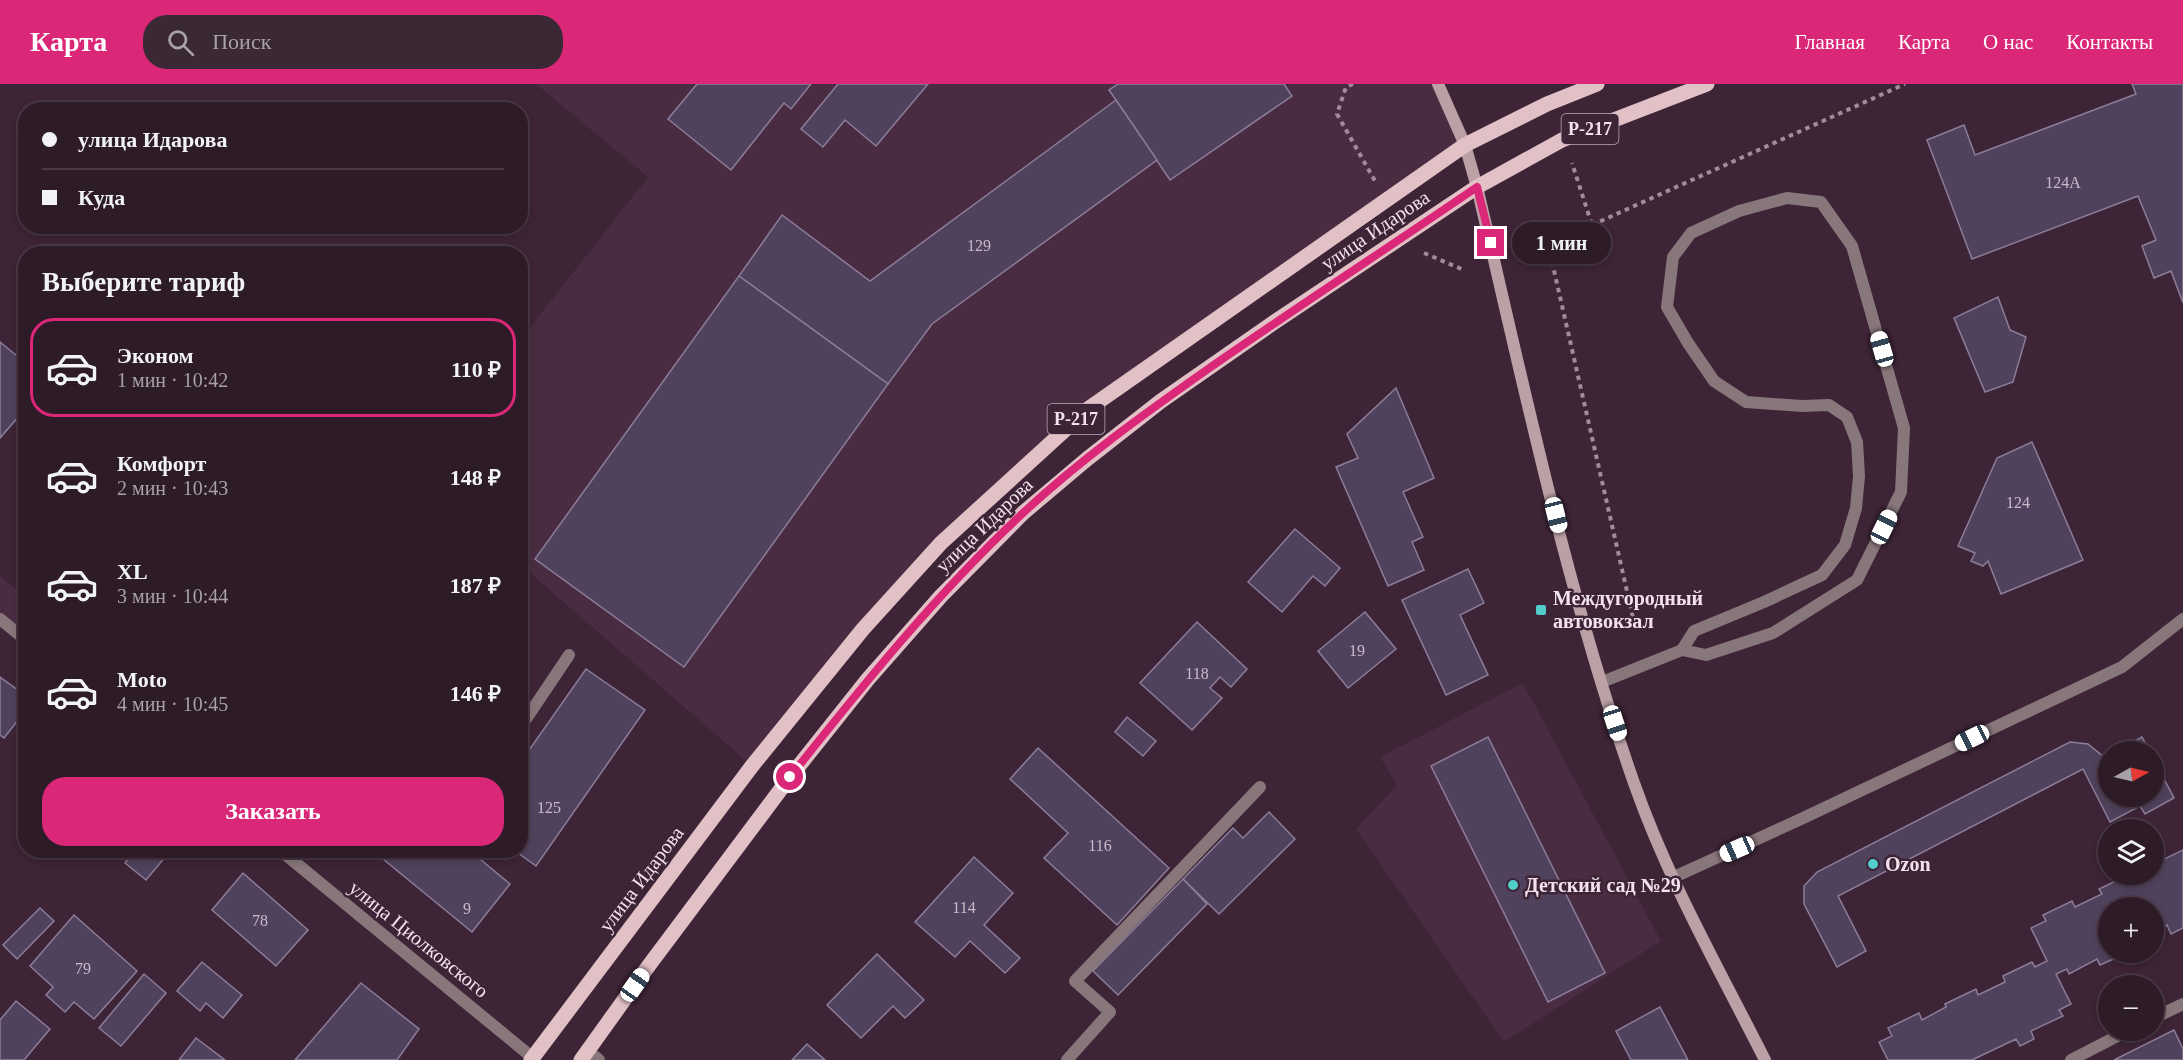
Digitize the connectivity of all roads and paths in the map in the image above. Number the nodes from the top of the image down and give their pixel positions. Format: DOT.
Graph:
graph roads {
  1 [pos="1353,84"];
  2 [pos="1438,84"];
  3 [pos="1597,84"];
  4 [pos="1707,84"];
  5 [pos="1905,84"];
  6 [pos="1465,145"];
  7 [pos="1571,162"];
  8 [pos="1378,186"];
  9 [pos="1477,187"];
  10 [pos="1592,225"];
  11 [pos="1548,244"];
  12 [pos="1416,249"];
  13 [pos="1527,253"];
  14 [pos="1464,270"];
  15 [pos="0,619"];
  16 [pos="2183,619"];
  17 [pos="1634,622"];
  18 [pos="18,634"];
  19 [pos="1682,650"];
  20 [pos="569,655"];
  21 [pos="1602,682"];
  22 [pos="528,716"];
  23 [pos="1260,788"];
  24 [pos="292,858"];
  25 [pos="1672,878"];
  26 [pos="2183,1004"];
  27 [pos="2164,1013"];
  28 [pos="2108,1041"];
  29 [pos="590,1057"];
  30 [pos="532,1059"];
  31 [pos="1067,1060"];
  32 [pos="1765,1060"];
  33 [pos="2071,1060"];
  1 -- 8 [label="path"];
  2 -- 6 [label="main road"];
  3 -- 6 [label="main road, улица Идарова / Р-217"];
  4 -- 9 [label="main road, улица Идарова / Р-217"];
  5 -- 10 [label="path"];
  6 -- 9 [label="main road"];
  6 -- 30 [label="main road, улица Идарова / Р-217"];
  7 -- 10 [label="path"];
  9 -- 21 [label="main road"];
  9 -- 29 [label="main road, улица Идарова / Р-217"];
  10 -- 11 [label="path"];
  11 -- 13 [label="path"];
  11 -- 17 [label="path"];
  12 -- 14 [label="path"];
  15 -- 18 [label="street"];
  16 -- 25 [label="street"];
  19 -- 19 [label="street"];
  19 -- 21 [label="street"];
  20 -- 22 [label="street"];
  21 -- 25 [label="main road"];
  23 -- 31 [label="street"];
  24 -- 30 [label="street, улица Циолковского"];
  25 -- 32 [label="main road"];
  26 -- 27 [label="street"];
  28 -- 33 [label="street"];
}
